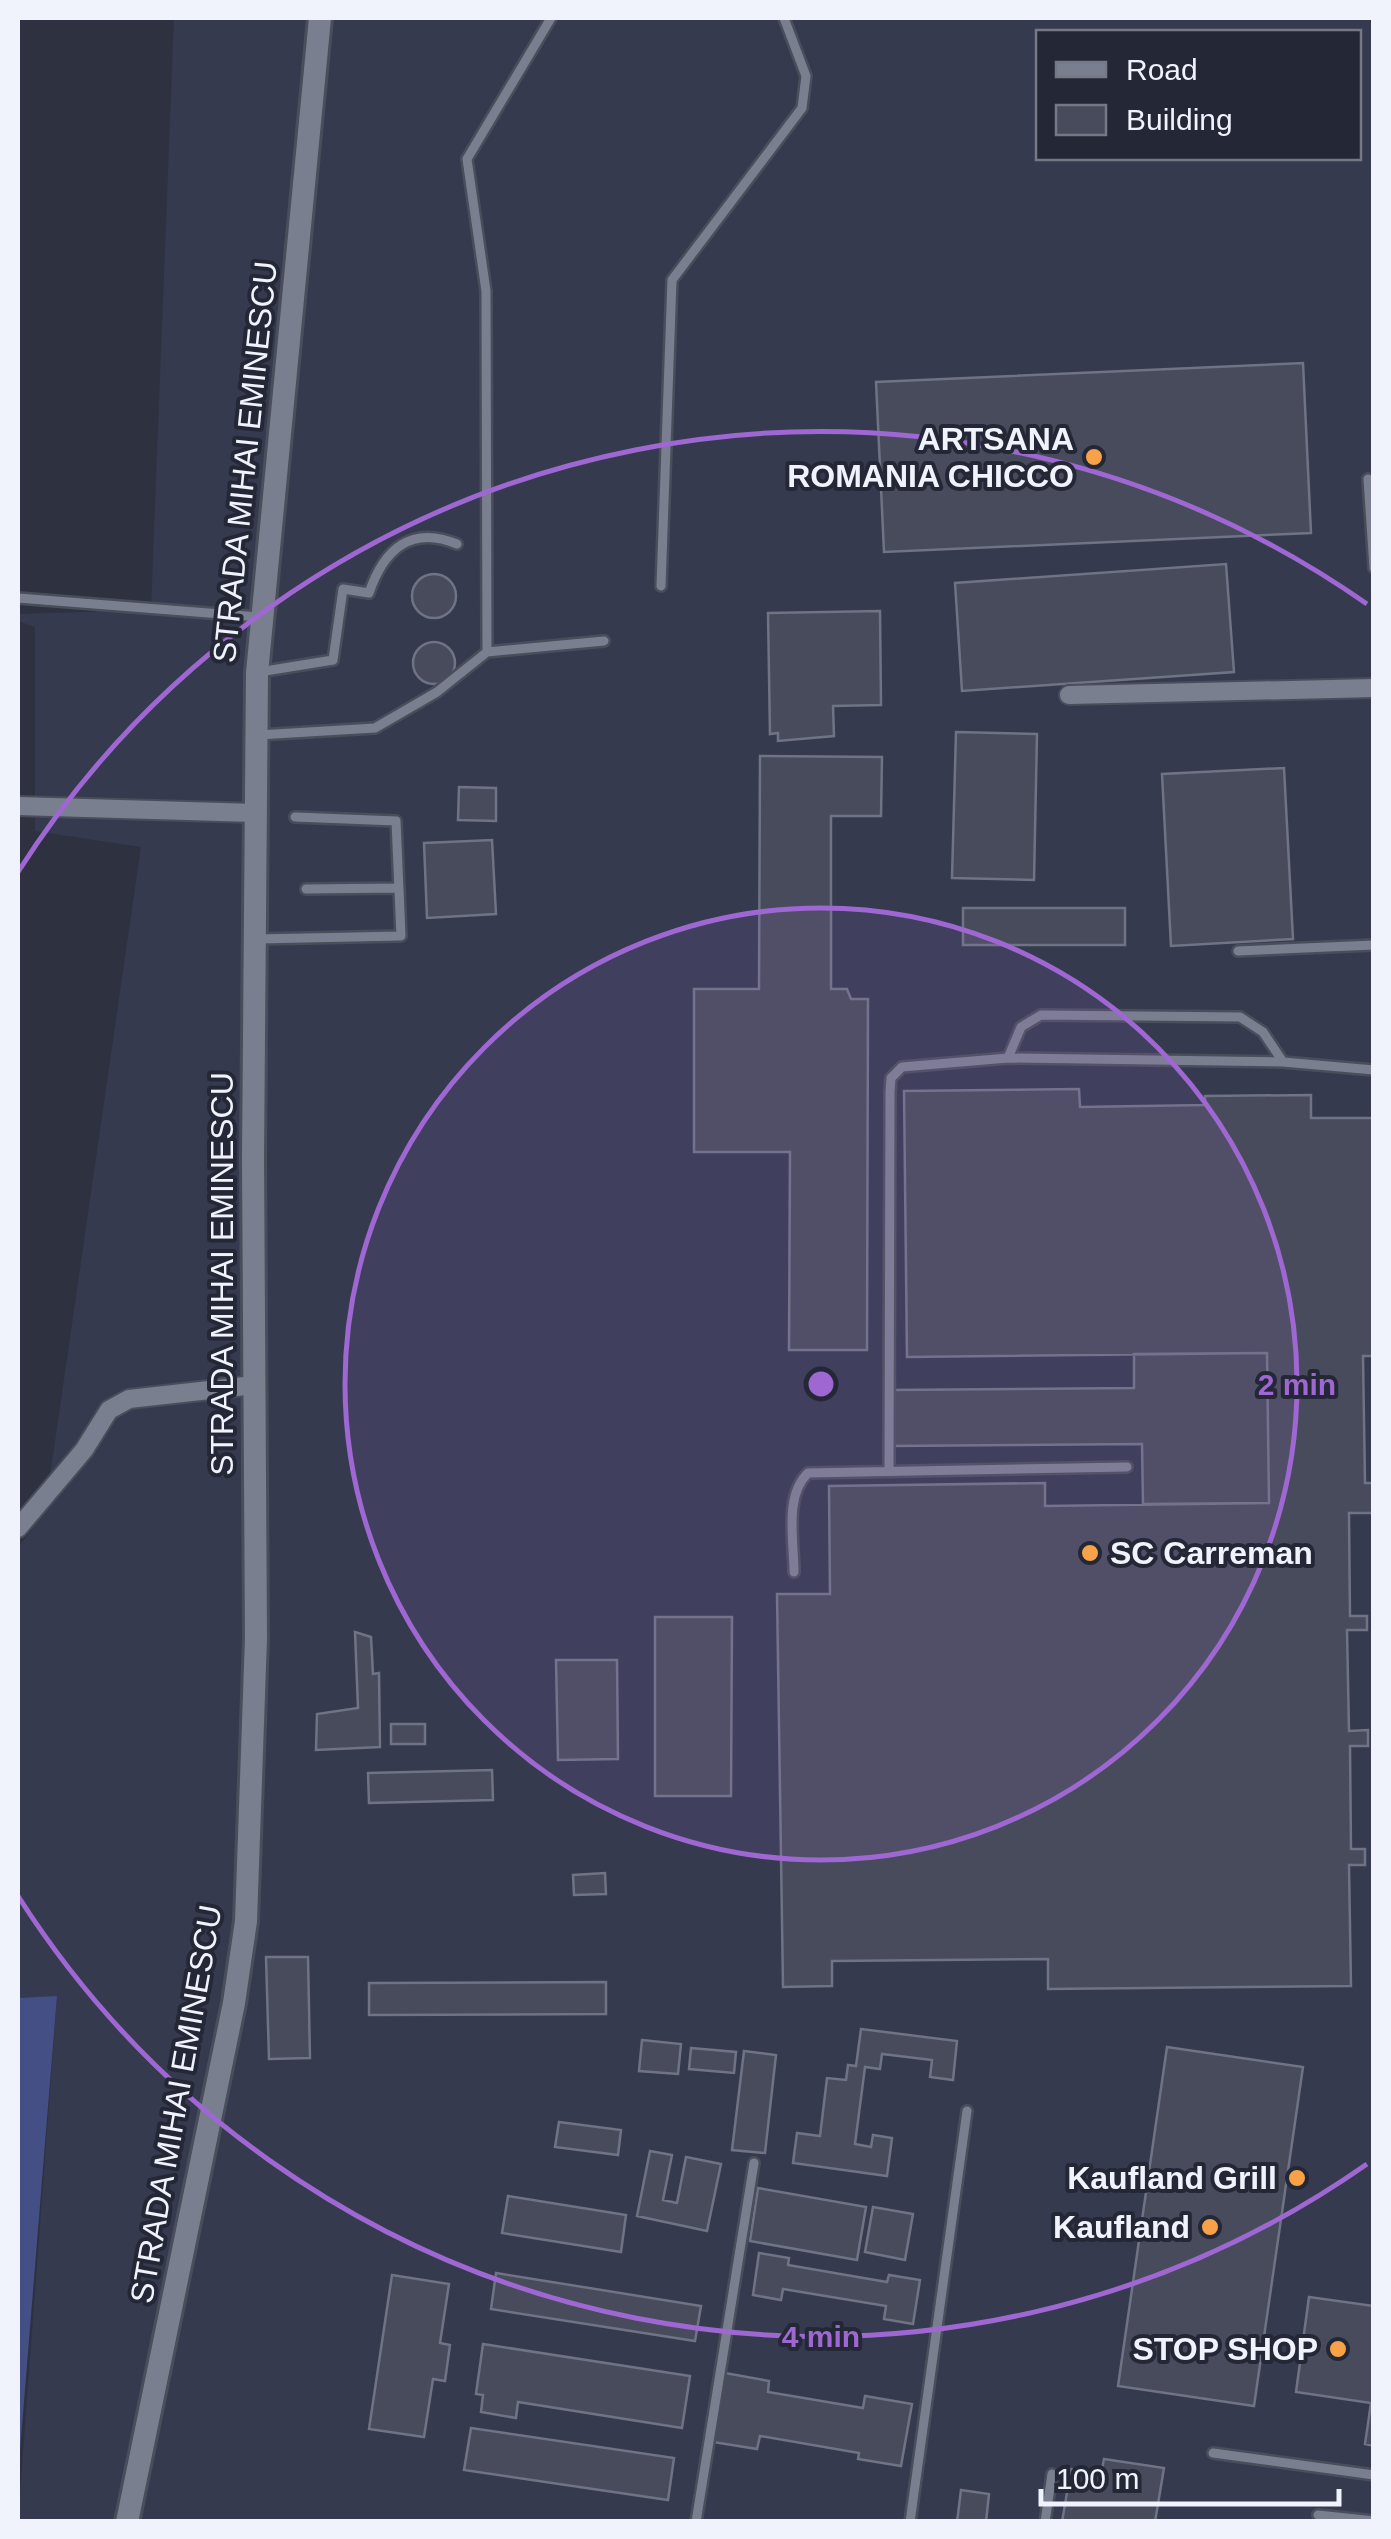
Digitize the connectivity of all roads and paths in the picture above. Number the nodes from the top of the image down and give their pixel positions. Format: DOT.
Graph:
graph roads {
  1 [pos="320,18"];
  2 [pos="551,18"];
  3 [pos="784,18"];
  4 [pos="1368,479"];
  5 [pos="457,544"];
  6 [pos="1374,568"];
  7 [pos="661,586"];
  8 [pos="18,598"];
  9 [pos="263,617"];
  10 [pos="604,641"];
  11 [pos="487,652"];
  12 [pos="257,672"];
  13 [pos="1374,688"];
  14 [pos="1069,695"];
  15 [pos="255,735"];
  16 [pos="18,806"];
  17 [pos="255,813"];
  18 [pos="295,817"];
  19 [pos="398,888"];
  20 [pos="306,889"];
  21 [pos="254,939"];
  22 [pos="1374,945"];
  23 [pos="1238,951"];
  24 [pos="1008,1058"];
  25 [pos="1283,1062"];
  26 [pos="1374,1070"];
  27 [pos="254,1385"];
  28 [pos="1127,1466"];
  29 [pos="888,1469"];
  30 [pos="18,1528"];
  31 [pos="794,1572"];
  32 [pos="967,2111"];
  33 [pos="754,2163"];
  34 [pos="1213,2453"];
  35 [pos="1052,2474"];
  36 [pos="1374,2475"];
  37 [pos="1318,2515"];
  38 [pos="1374,2521"];
  39 [pos="127,2522"];
  40 [pos="696,2522"];
  41 [pos="910,2522"];
  42 [pos="1045,2522"];
  1 -- 9 [label="street, STRADA MIHAI EMINESCU"];
  2 -- 11 [label="lane"];
  3 -- 7 [label="lane"];
  4 -- 6 [label="lane"];
  5 -- 12 [label="lane"];
  8 -- 9 [label="lane"];
  9 -- 12 [label="street, STRADA MIHAI EMINESCU"];
  10 -- 11 [label="lane"];
  11 -- 15 [label="lane"];
  12 -- 15 [label="street, STRADA MIHAI EMINESCU"];
  13 -- 14 [label="street"];
  15 -- 17 [label="street, STRADA MIHAI EMINESCU"];
  16 -- 17 [label="street"];
  17 -- 21 [label="street, STRADA MIHAI EMINESCU"];
  18 -- 19 [label="lane"];
  19 -- 20 [label="lane"];
  19 -- 21 [label="lane"];
  21 -- 27 [label="street, STRADA MIHAI EMINESCU"];
  22 -- 23 [label="lane"];
  24 -- 25 [label="lane"];
  24 -- 25 [label="lane"];
  24 -- 29 [label="lane"];
  25 -- 26 [label="lane"];
  27 -- 30 [label="street"];
  27 -- 39 [label="street, STRADA MIHAI EMINESCU"];
  28 -- 29 [label="lane"];
  29 -- 31 [label="lane"];
  32 -- 41 [label="lane"];
  33 -- 40 [label="lane"];
  34 -- 36 [label="lane"];
  35 -- 42 [label="lane"];
  37 -- 38 [label="lane"];
}
